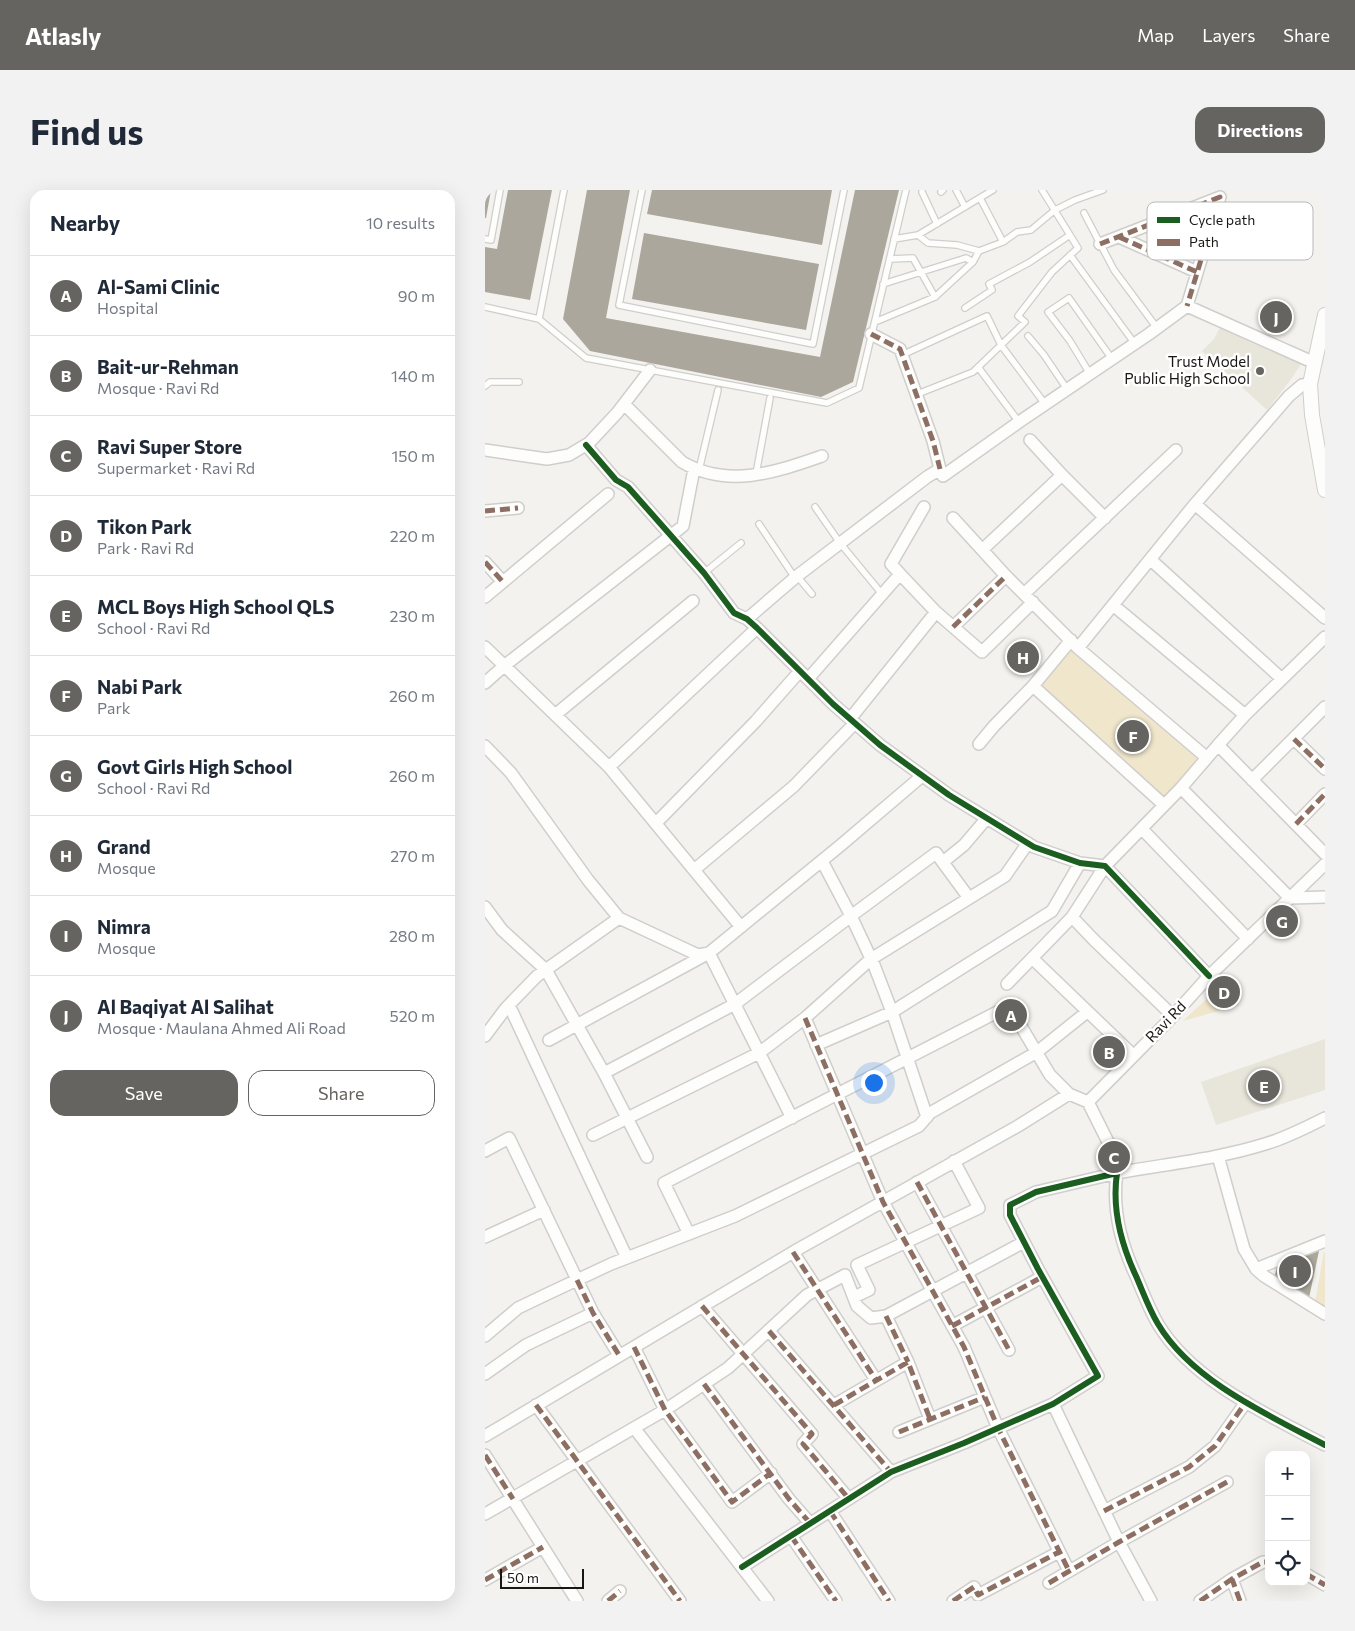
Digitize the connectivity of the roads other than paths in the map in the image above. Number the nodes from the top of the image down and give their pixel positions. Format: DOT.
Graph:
graph roads {
  1 [pos="500,190"];
  2 [pos="564,190"];
  3 [pos="642,190"];
  4 [pos="844,190"];
  5 [pos="906,190"];
  6 [pos="957,190"];
  7 [pos="993,190"];
  8 [pos="1042,190"];
  9 [pos="1103,190"];
  10 [pos="922,192"];
  11 [pos="980,198"];
  12 [pos="1207,202"];
  13 [pos="1218,202"];
  14 [pos="965,207"];
  15 [pos="1055,210"];
  16 [pos="1084,213"];
  17 [pos="937,224"];
  18 [pos="1147,226"];
  19 [pos="918,235"];
  20 [pos="1070,235"];
  21 [pos="1119,237"];
  22 [pos="485,238"];
  23 [pos="894,239"];
  24 [pos="1003,242"];
  25 [pos="1101,244"];
  26 [pos="1147,250"];
  27 [pos="979,251"];
  28 [pos="1070,255"];
  29 [pos="890,258"];
  30 [pos="1170,260"];
  31 [pos="1201,260"];
  32 [pos="973,262"];
  33 [pos="1197,272"];
  34 [pos="922,273"];
  35 [pos="883,284"];
  36 [pos="935,297"];
  37 [pos="1187,306"];
  38 [pos="485,307"];
  39 [pos="965,308"];
  40 [pos="1325,315"];
  41 [pos="539,319"];
  42 [pos="875,322"];
  43 [pos="1157,328"];
  44 [pos="871,334"];
  45 [pos="1028,336"];
  46 [pos="1135,344"];
  47 [pos="1001,345"];
  48 [pos="902,355"];
  49 [pos="1112,359"];
  50 [pos="1308,360"];
  51 [pos="978,367"];
  52 [pos="650,370"];
  53 [pos="1090,374"];
  54 [pos="519,382"];
  55 [pos="1310,384"];
  56 [pos="485,386"];
  57 [pos="1067,389"];
  58 [pos="718,390"];
  59 [pos="915,395"];
  60 [pos="770,398"];
  61 [pos="625,404"];
  62 [pos="1045,404"];
  63 [pos="1019,422"];
  64 [pos="1030,440"];
  65 [pos="586,445"];
  66 [pos="485,450"];
  67 [pos="1176,450"];
  68 [pos="822,456"];
  69 [pos="940,469"];
  70 [pos="697,470"];
  71 [pos="1062,475"];
  72 [pos="756,476"];
  73 [pos="1325,490"];
  74 [pos="608,494"];
  75 [pos="1195,504"];
  76 [pos="815,507"];
  77 [pos="924,507"];
  78 [pos="518,508"];
  79 [pos="485,511"];
  80 [pos="953,518"];
  81 [pos="1105,518"];
  82 [pos="759,524"];
  83 [pos="671,536"];
  84 [pos="840,542"];
  85 [pos="741,543"];
  86 [pos="982,550"];
  87 [pos="1151,560"];
  88 [pos="485,562"];
  89 [pos="704,574"];
  90 [pos="900,574"];
  91 [pos="1006,576"];
  92 [pos="796,577"];
  93 [pos="503,582"];
  94 [pos="812,594"];
  95 [pos="882,594"];
  96 [pos="485,597"];
  97 [pos="1029,598"];
  98 [pos="693,600"];
  99 [pos="1113,605"];
  100 [pos="936,612"];
  101 [pos="1325,618"];
  102 [pos="747,619"];
  103 [pos="953,626"];
  104 [pos="757,628"];
  105 [pos="1325,637"];
  106 [pos="1074,644"];
  107 [pos="485,647"];
  108 [pos="504,666"];
  109 [pos="804,675"];
  110 [pos="1282,679"];
  111 [pos="485,683"];
  112 [pos="1033,686"];
  113 [pos="1325,707"];
  114 [pos="555,714"];
  115 [pos="1245,715"];
  116 [pos="852,721"];
  117 [pos="1294,738"];
  118 [pos="979,744"];
  119 [pos="1218,745"];
  120 [pos="485,746"];
  121 [pos="1206,758"];
  122 [pos="609,767"];
  123 [pos="1325,769"];
  124 [pos="923,776"];
  125 [pos="1252,780"];
  126 [pos="1181,788"];
  127 [pos="1325,794"];
  128 [pos="1164,805"];
  129 [pos="987,818"];
  130 [pos="656,823"];
  131 [pos="1296,824"];
  132 [pos="1142,829"];
  133 [pos="1028,843"];
  134 [pos="1325,854"];
  135 [pos="822,861"];
  136 [pos="943,862"];
  137 [pos="1080,863"];
  138 [pos="1325,864"];
  139 [pos="1105,866"];
  140 [pos="694,870"];
  141 [pos="1325,897"];
  142 [pos="969,898"];
  143 [pos="1291,898"];
  144 [pos="485,907"];
  145 [pos="851,916"];
  146 [pos="619,918"];
  147 [pos="1072,918"];
  148 [pos="741,927"];
  149 [pos="1248,939"];
  150 [pos="709,953"];
  151 [pos="871,959"];
  152 [pos="1033,959"];
  153 [pos="546,970"];
  154 [pos="1209,976"];
  155 [pos="1007,984"];
  156 [pos="735,1004"];
  157 [pos="509,1005"];
  158 [pos="891,1012"];
  159 [pos="1087,1012"];
  160 [pos="1173,1016"];
  161 [pos="805,1018"];
  162 [pos="577,1025"];
  163 [pos="485,1036"];
  164 [pos="549,1040"];
  165 [pos="817,1046"];
  166 [pos="1037,1052"];
  167 [pos="759,1053"];
  168 [pos="1133,1056"];
  169 [pos="908,1059"];
  170 [pos="604,1073"];
  171 [pos="1069,1094"];
  172 [pos="837,1095"];
  173 [pos="1089,1102"];
  174 [pos="927,1117"];
  175 [pos="792,1118"];
  176 [pos="1325,1118"];
  177 [pos="627,1119"];
  178 [pos="593,1135"];
  179 [pos="485,1151"];
  180 [pos="862,1153"];
  181 [pos="1218,1156"];
  182 [pos="647,1157"];
  183 [pos="954,1162"];
  184 [pos="1117,1173"];
  185 [pos="917,1182"];
  186 [pos="883,1202"];
  187 [pos="544,1210"];
  188 [pos="941,1226"];
  189 [pos="689,1234"];
  190 [pos="485,1237"];
  191 [pos="1325,1241"];
  192 [pos="906,1242"];
  193 [pos="1024,1242"];
  194 [pos="793,1252"];
  195 [pos="627,1258"];
  196 [pos="1256,1269"];
  197 [pos="967,1273"];
  198 [pos="1042,1277"];
  199 [pos="577,1280"];
  200 [pos="817,1290"];
  201 [pos="932,1291"];
  202 [pos="854,1297"];
  203 [pos="702,1306"];
  204 [pos="986,1308"];
  205 [pos="593,1313"];
  206 [pos="1325,1314"];
  207 [pos="886,1316"];
  208 [pos="952,1326"];
  209 [pos="769,1331"];
  210 [pos="485,1336"];
  211 [pos="633,1347"];
  212 [pos="1009,1350"];
  213 [pos="743,1354"];
  214 [pos="619,1355"];
  215 [pos="907,1362"];
  216 [pos="485,1374"];
  217 [pos="876,1380"];
  218 [pos="704,1384"];
  219 [pos="985,1398"];
  220 [pos="1246,1402"];
  221 [pos="1053,1404"];
  222 [pos="536,1405"];
  223 [pos="834,1405"];
  224 [pos="665,1410"];
  225 [pos="930,1419"];
  226 [pos="998,1428"];
  227 [pos="635,1429"];
  228 [pos="899,1432"];
  229 [pos="485,1436"];
  230 [pos="1325,1445"];
  231 [pos="485,1455"];
  232 [pos="577,1462"];
  233 [pos="891,1472"];
  234 [pos="771,1473"];
  235 [pos="1227,1482"];
  236 [pos="513,1499"];
  237 [pos="849,1499"];
  238 [pos="830,1511"];
  239 [pos="1104,1511"];
  240 [pos="485,1514"];
  241 [pos="810,1524"];
  242 [pos="791,1536"];
  243 [pos="1119,1542"];
  244 [pos="543,1547"];
  245 [pos="1059,1552"];
  246 [pos="1265,1562"];
  247 [pos="742,1567"];
  248 [pos="1069,1571"];
  249 [pos="1310,1576"];
  250 [pos="1232,1578"];
  251 [pos="485,1580"];
  252 [pos="1049,1583"];
  253 [pos="1325,1585"];
  254 [pos="620,1591"];
  255 [pos="577,1601"];
  256 [pos="607,1601"];
  257 [pos="680,1601"];
  258 [pos="768,1601"];
  259 [pos="837,1601"];
  260 [pos="889,1601"];
  261 [pos="953,1601"];
  262 [pos="1151,1601"];
  263 [pos="1200,1601"];
  264 [pos="1240,1601"];
  1 -- 22 [label="lane"];
  2 -- 41 [label="lane"];
  3 -- 4 [label="lane"];
  5 -- 23 [label="lane"];
  6 -- 14 [label="lane"];
  7 -- 11 [label="lane"];
  8 -- 15 [label="lane"];
  9 -- 15 [label="lane"];
  10 -- 17 [label="lane"];
  11 -- 14 [label="lane"];
  11 -- 24 [label="lane"];
  12 -- 13 [label="street"];
  14 -- 17 [label="lane"];
  15 -- 20 [label="lane"];
  15 -- 24 [label="lane"];
  16 -- 25 [label="lane"];
  17 -- 19 [label="lane"];
  18 -- 21 [label="street"];
  19 -- 23 [label="lane"];
  19 -- 27 [label="lane"];
  20 -- 28 [label="lane"];
  20 -- 39 [label="lane"];
  21 -- 25 [label="street"];
  21 -- 26 [label="street"];
  23 -- 29 [label="lane"];
  24 -- 27 [label="lane"];
  25 -- 43 [label="lane"];
  27 -- 32 [label="lane"];
  28 -- 46 [label="lane"];
  28 -- 47 [label="lane"];
  29 -- 34 [label="lane"];
  29 -- 35 [label="lane"];
  30 -- 33 [label="street"];
  31 -- 33 [label="street"];
  32 -- 34 [label="lane"];
  32 -- 36 [label="lane"];
  33 -- 37 [label="street"];
  34 -- 35 [label="lane"];
  34 -- 36 [label="lane"];
  35 -- 42 [label="lane"];
  36 -- 42 [label="lane"];
  37 -- 43 [label="street"];
  37 -- 50 [label="street"];
  38 -- 41 [label="lane"];
  40 -- 55 [label="street"];
  41 -- 52 [label="lane"];
  42 -- 44 [label="lane"];
  43 -- 46 [label="street"];
  44 -- 48 [label="street"];
  44 -- 52 [label="lane"];
  45 -- 57 [label="lane"];
  46 -- 49 [label="street"];
  47 -- 48 [label="lane"];
  47 -- 51 [label="lane"];
  47 -- 62 [label="lane"];
  48 -- 59 [label="street"];
  49 -- 53 [label="street"];
  49 -- 53 [label="lane"];
  51 -- 59 [label="lane"];
  51 -- 63 [label="lane"];
  52 -- 61 [label="street"];
  53 -- 57 [label="street"];
  54 -- 56 [label="lane"];
  55 -- 73 [label="street"];
  55 -- 75 [label="street"];
  57 -- 62 [label="street"];
  58 -- 70 [label="lane"];
  59 -- 69 [label="street"];
  60 -- 72 [label="lane"];
  61 -- 65 [label="street"];
  61 -- 70 [label="street"];
  62 -- 63 [label="street"];
  63 -- 69 [label="street"];
  64 -- 71 [label="street"];
  65 -- 66 [label="street"];
  65 -- 83 [label="street"];
  67 -- 81 [label="street"];
  68 -- 72 [label="street"];
  69 -- 84 [label="street"];
  70 -- 72 [label="street"];
  70 -- 83 [label="street"];
  71 -- 81 [label="street"];
  71 -- 86 [label="street"];
  74 -- 93 [label="street"];
  75 -- 87 [label="street"];
  75 -- 101 [label="street"];
  76 -- 84 [label="lane"];
  77 -- 90 [label="street"];
  78 -- 79 [label="street"];
  80 -- 86 [label="street"];
  81 -- 97 [label="street"];
  82 -- 92 [label="lane"];
  83 -- 89 [label="street"];
  83 -- 108 [label="street"];
  84 -- 92 [label="street"];
  84 -- 95 [label="lane"];
  85 -- 89 [label="lane"];
  86 -- 91 [label="street"];
  87 -- 99 [label="street"];
  87 -- 110 [label="street"];
  88 -- 93 [label="street"];
  89 -- 102 [label="street"];
  90 -- 95 [label="street"];
  90 -- 100 [label="street"];
  91 -- 97 [label="street"];
  91 -- 103 [label="street"];
  92 -- 94 [label="lane"];
  92 -- 102 [label="street"];
  93 -- 96 [label="street"];
  95 -- 109 [label="street"];
  97 -- 103 [label="street"];
  97 -- 106 [label="street"];
  98 -- 114 [label="street"];
  99 -- 106 [label="street"];
  99 -- 115 [label="street"];
  100 -- 103 [label="street"];
  100 -- 116 [label="street"];
  102 -- 104 [label="street"];
  104 -- 109 [label="street"];
  104 -- 122 [label="street"];
  105 -- 110 [label="street"];
  106 -- 112 [label="street"];
  106 -- 121 [label="street"];
  107 -- 108 [label="street"];
  108 -- 111 [label="street"];
  108 -- 114 [label="street"];
  109 -- 116 [label="street"];
  109 -- 130 [label="street"];
  110 -- 115 [label="street"];
  112 -- 118 [label="street"];
  112 -- 128 [label="street"];
  113 -- 117 [label="street"];
  114 -- 122 [label="street"];
  115 -- 119 [label="street"];
  116 -- 124 [label="street"];
  116 -- 140 [label="street"];
  117 -- 123 [label="street"];
  117 -- 125 [label="street"];
  119 -- 121 [label="street"];
  119 -- 125 [label="street"];
  120 -- 146 [label="street"];
  121 -- 126 [label="street"];
  122 -- 130 [label="street"];
  124 -- 129 [label="street"];
  124 -- 135 [label="street"];
  125 -- 131 [label="street"];
  126 -- 128 [label="street"];
  126 -- 143 [label="street"];
  127 -- 131 [label="street"];
  128 -- 132 [label="street"];
  129 -- 133 [label="street"];
  129 -- 136 [label="street"];
  130 -- 140 [label="street"];
  131 -- 134 [label="street"];
  132 -- 139 [label="street"];
  132 -- 149 [label="street"];
  133 -- 137 [label="street"];
  133 -- 142 [label="street"];
  135 -- 145 [label="street"];
  135 -- 148 [label="street"];
  136 -- 142 [label="street"];
  136 -- 145 [label="street"];
  137 -- 139 [label="street"];
  137 -- 158 [label="street"];
  138 -- 143 [label="street, Ravi Rd"];
  139 -- 147 [label="street"];
  139 -- 154 [label="street"];
  140 -- 148 [label="street"];
  141 -- 143 [label="street"];
  142 -- 151 [label="street"];
  143 -- 149 [label="street, Ravi Rd"];
  144 -- 153 [label="street"];
  145 -- 151 [label="street"];
  145 -- 156 [label="street"];
  146 -- 150 [label="street"];
  146 -- 153 [label="street"];
  147 -- 152 [label="street"];
  147 -- 160 [label="street"];
  148 -- 150 [label="street"];
  149 -- 154 [label="street, Ravi Rd"];
  150 -- 156 [label="street"];
  150 -- 162 [label="street"];
  151 -- 158 [label="street"];
  151 -- 161 [label="street"];
  152 -- 155 [label="street"];
  152 -- 159 [label="street"];
  153 -- 157 [label="street"];
  153 -- 162 [label="street"];
  154 -- 160 [label="street, Ravi Rd"];
  156 -- 167 [label="street"];
  156 -- 170 [label="street"];
  157 -- 163 [label="street"];
  157 -- 195 [label="street"];
  158 -- 165 [label="street"];
  158 -- 169 [label="street"];
  159 -- 166 [label="street"];
  159 -- 168 [label="street"];
  160 -- 168 [label="street, Ravi Rd"];
  161 -- 165 [label="street"];
  161 -- 167 [label="street"];
  162 -- 164 [label="street"];
  162 -- 170 [label="street"];
  165 -- 172 [label="street"];
  166 -- 169 [label="street"];
  166 -- 171 [label="street"];
  166 -- 174 [label="street"];
  167 -- 175 [label="street"];
  167 -- 177 [label="street"];
  168 -- 173 [label="street, Ravi Rd"];
  169 -- 172 [label="street"];
  169 -- 174 [label="street"];
  170 -- 177 [label="street"];
  171 -- 173 [label="street"];
  171 -- 183 [label="street"];
  172 -- 175 [label="street"];
  172 -- 180 [label="street"];
  173 -- 184 [label="street"];
  174 -- 180 [label="street"];
  175 -- 189 [label="street"];
  176 -- 181 [label="street"];
  177 -- 178 [label="street"];
  177 -- 182 [label="street"];
  179 -- 187 [label="street"];
  180 -- 186 [label="street"];
  180 -- 189 [label="street"];
  181 -- 184 [label="street"];
  181 -- 196 [label="street"];
  183 -- 185 [label="street"];
  183 -- 188 [label="street"];
  184 -- 193 [label="street"];
  184 -- 220 [label="street"];
  185 -- 186 [label="street"];
  185 -- 188 [label="street"];
  186 -- 192 [label="street"];
  186 -- 194 [label="street"];
  187 -- 190 [label="street"];
  187 -- 199 [label="street"];
  188 -- 192 [label="street"];
  188 -- 197 [label="street"];
  189 -- 195 [label="street"];
  191 -- 196 [label="street"];
  192 -- 201 [label="street"];
  192 -- 202 [label="street"];
  193 -- 197 [label="street"];
  193 -- 198 [label="street"];
  194 -- 200 [label="street"];
  194 -- 203 [label="street"];
  195 -- 199 [label="street"];
  196 -- 206 [label="street"];
  197 -- 201 [label="street"];
  197 -- 204 [label="street"];
  198 -- 204 [label="street"];
  198 -- 221 [label="street"];
  199 -- 205 [label="street"];
  199 -- 210 [label="street"];
  200 -- 202 [label="street"];
  200 -- 209 [label="street"];
  200 -- 217 [label="street"];
  201 -- 207 [label="street"];
  201 -- 208 [label="street"];
  202 -- 207 [label="street"];
  203 -- 211 [label="street"];
  203 -- 213 [label="street"];
  204 -- 208 [label="street"];
  204 -- 212 [label="street"];
  205 -- 214 [label="street"];
  205 -- 216 [label="street"];
  207 -- 215 [label="street"];
  208 -- 219 [label="street"];
  209 -- 213 [label="street"];
  209 -- 223 [label="street"];
  211 -- 214 [label="street"];
  211 -- 224 [label="street"];
  213 -- 218 [label="street"];
  213 -- 237 [label="street"];
  214 -- 222 [label="street"];
  215 -- 217 [label="street"];
  215 -- 225 [label="street"];
  217 -- 223 [label="street"];
  218 -- 224 [label="street"];
  218 -- 234 [label="street"];
  219 -- 225 [label="street"];
  219 -- 226 [label="street"];
  220 -- 230 [label="street"];
  220 -- 239 [label="street"];
  221 -- 226 [label="street"];
  221 -- 239 [label="street"];
  222 -- 229 [label="street"];
  222 -- 232 [label="street"];
  223 -- 233 [label="street"];
  224 -- 227 [label="street"];
  224 -- 234 [label="street"];
  225 -- 228 [label="street"];
  226 -- 233 [label="street"];
  226 -- 245 [label="street"];
  227 -- 232 [label="street"];
  227 -- 247 [label="street"];
  231 -- 236 [label="street"];
  232 -- 236 [label="street"];
  232 -- 257 [label="street"];
  233 -- 237 [label="street"];
  234 -- 241 [label="street"];
  235 -- 243 [label="street"];
  236 -- 240 [label="street"];
  236 -- 244 [label="street"];
  237 -- 238 [label="street"];
  238 -- 241 [label="street"];
  238 -- 260 [label="street"];
  239 -- 243 [label="street"];
  241 -- 242 [label="street"];
  242 -- 247 [label="street"];
  242 -- 259 [label="street"];
  243 -- 248 [label="street"];
  243 -- 262 [label="street"];
  244 -- 251 [label="street"];
  244 -- 255 [label="street"];
  245 -- 248 [label="street"];
  245 -- 261 [label="street"];
  246 -- 250 [label="street"];
  247 -- 258 [label="street"];
  248 -- 252 [label="street"];
  249 -- 253 [label="street"];
  250 -- 263 [label="street"];
  250 -- 264 [label="street"];
  254 -- 256 [label="street"];
}
